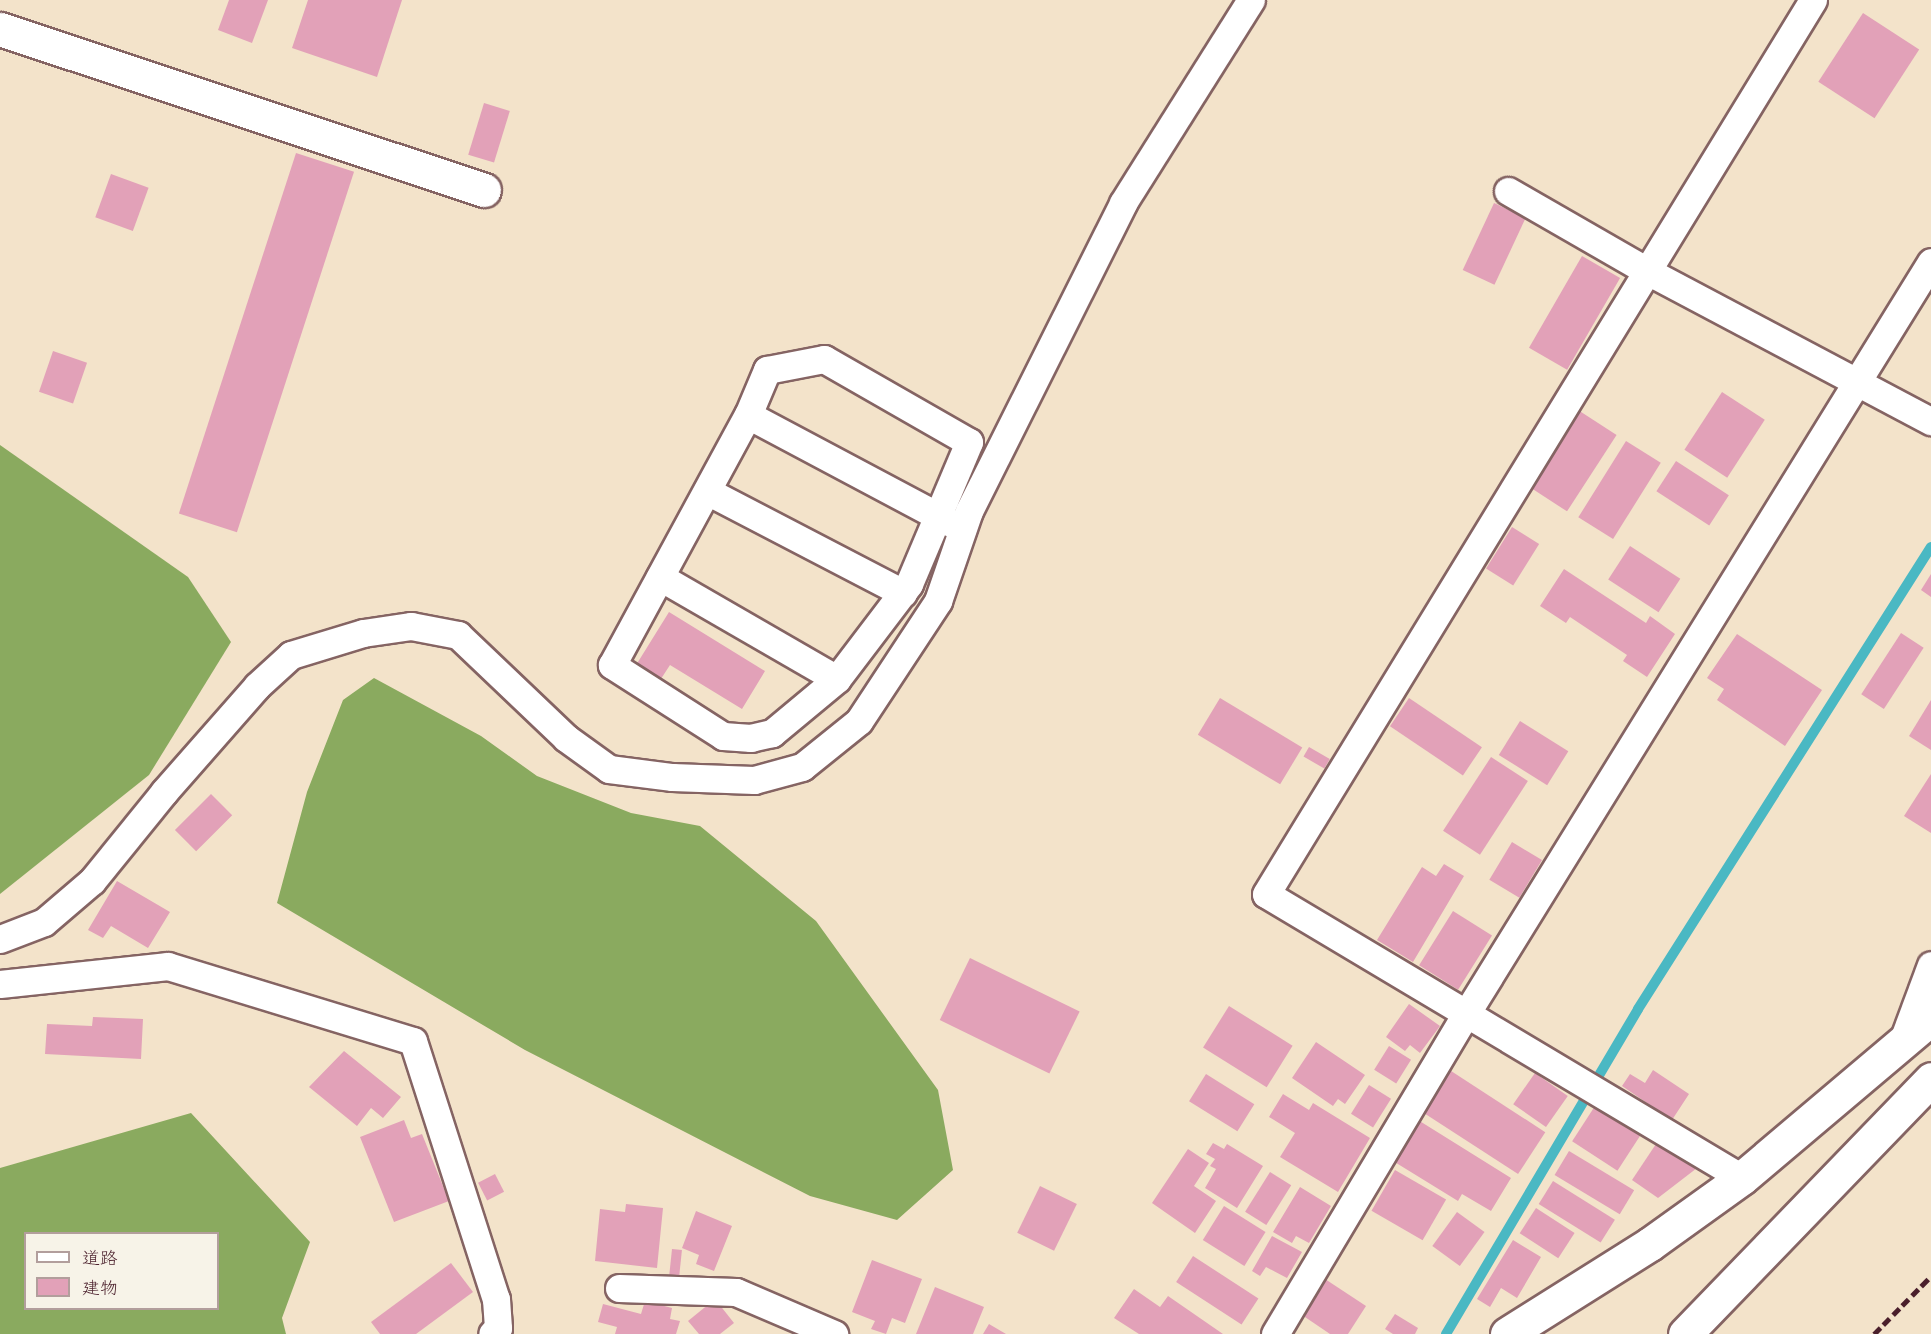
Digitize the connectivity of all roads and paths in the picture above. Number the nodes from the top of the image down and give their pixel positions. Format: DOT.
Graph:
graph roads {
  1 [pos="1251,0"];
  2 [pos="1813,0"];
  3 [pos="0,29"];
  4 [pos="484,189"];
  5 [pos="1508,191"];
  6 [pos="1931,262"];
  7 [pos="1649,272"];
  8 [pos="1858,381"];
  9 [pos="748,415"];
  10 [pos="1931,421"];
  11 [pos="706,491"];
  12 [pos="937,516"];
  13 [pos="963,530"];
  14 [pos="660,577"];
  15 [pos="903,592"];
  16 [pos="837,679"];
  17 [pos="0,939"];
  18 [pos="1931,965"];
  19 [pos="0,984"];
  20 [pos="1466,1014"];
  21 [pos="1931,1018"];
  22 [pos="1902,1043"];
  23 [pos="1931,1079"];
  24 [pos="1742,1178"];
  25 [pos="619,1288"];
  26 [pos="492,1334"];
  27 [pos="834,1334"];
  28 [pos="1275,1334"];
  29 [pos="1507,1334"];
  30 [pos="1686,1334"];
  1 -- 13 [label="street"];
  2 -- 7 [label="street"];
  3 -- 4 [label="street"];
  5 -- 7 [label="street"];
  6 -- 8 [label="street"];
  7 -- 8 [label="street"];
  7 -- 20 [label="street"];
  8 -- 10 [label="street"];
  8 -- 20 [label="street"];
  9 -- 11 [label="street"];
  9 -- 12 [label="street"];
  9 -- 12 [label="street"];
  11 -- 14 [label="street"];
  11 -- 15 [label="street"];
  12 -- 13 [label="street"];
  12 -- 15 [label="street"];
  13 -- 17 [label="street"];
  14 -- 16 [label="street"];
  14 -- 16 [label="street"];
  15 -- 16 [label="street"];
  18 -- 22 [label="street"];
  19 -- 26 [label="street"];
  20 -- 24 [label="street"];
  20 -- 28 [label="street"];
  21 -- 22 [label="street"];
  22 -- 24 [label="street"];
  23 -- 30 [label="street"];
  24 -- 29 [label="street"];
  25 -- 27 [label="street"];
}
